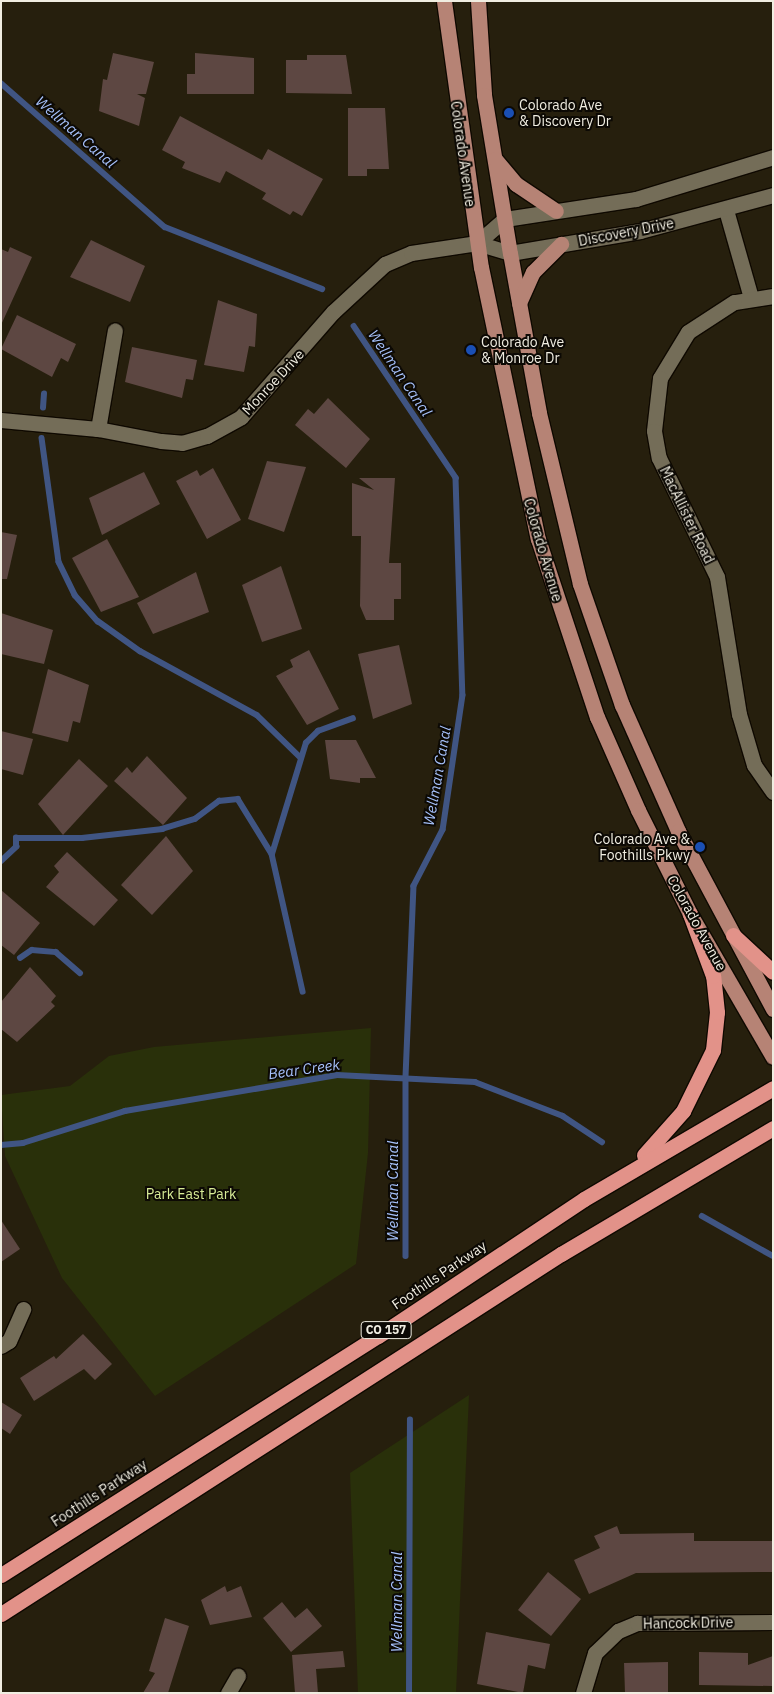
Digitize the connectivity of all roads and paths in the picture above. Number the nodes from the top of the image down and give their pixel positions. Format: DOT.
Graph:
graph roads {
  1 [pos="444,1"];
  2 [pos="478,1"];
  3 [pos="773,157"];
  4 [pos="495,159"];
  5 [pos="773,195"];
  6 [pos="726,210"];
  7 [pos="556,211"];
  8 [pos="504,219"];
  9 [pos="477,243"];
  10 [pos="561,244"];
  11 [pos="510,253"];
  12 [pos="773,296"];
  13 [pos="751,298"];
  14 [pos="520,304"];
  15 [pos="115,330"];
  16 [pos="1,420"];
  17 [pos="98,429"];
  18 [pos="773,792"];
  19 [pos="690,914"];
  20 [pos="733,935"];
  21 [pos="773,972"];
  22 [pos="773,1009"];
  23 [pos="773,1057"];
  24 [pos="773,1088"];
  25 [pos="773,1128"];
  26 [pos="584,1199"];
  27 [pos="23,1309"];
  28 [pos="1,1346"];
  29 [pos="1,1575"];
  30 [pos="1,1614"];
  31 [pos="773,1622"];
  32 [pos="238,1676"];
  33 [pos="228,1693"];
  34 [pos="583,1693"];
  1 -- 9 [label="main road, Colorado Avenue"];
  2 -- 4 [label="main road, Colorado Avenue"];
  3 -- 7 [label="street"];
  4 -- 7 [label="main road"];
  4 -- 8 [label="main road, Colorado Avenue"];
  5 -- 6 [label="street, Discovery Drive"];
  6 -- 10 [label="street, Discovery Drive"];
  6 -- 13 [label="street"];
  7 -- 8 [label="street"];
  8 -- 9 [label="street"];
  8 -- 11 [label="main road, Colorado Avenue"];
  9 -- 11 [label="street, Discovery Drive"];
  9 -- 17 [label="street, Monroe Drive"];
  9 -- 19 [label="main road, Colorado Avenue"];
  10 -- 11 [label="street, Discovery Drive"];
  10 -- 14 [label="main road"];
  11 -- 14 [label="main road, Colorado Avenue"];
  12 -- 13 [label="street, MacAllister Road"];
  13 -- 18 [label="street, MacAllister Road"];
  14 -- 20 [label="main road, Colorado Avenue"];
  15 -- 17 [label="street"];
  16 -- 17 [label="street, Monroe Drive"];
  19 -- 23 [label="main road, Colorado Avenue"];
  19 -- 26 [label="highway"];
  20 -- 21 [label="highway"];
  20 -- 22 [label="main road, Colorado Avenue"];
  24 -- 26 [label="highway, Foothills Parkway / CO 157"];
  25 -- 30 [label="highway, CO 157"];
  26 -- 29 [label="highway, Foothills Parkway / CO 157"];
  27 -- 28 [label="street"];
  31 -- 34 [label="street, Hancock Drive"];
  32 -- 33 [label="street"];
}
